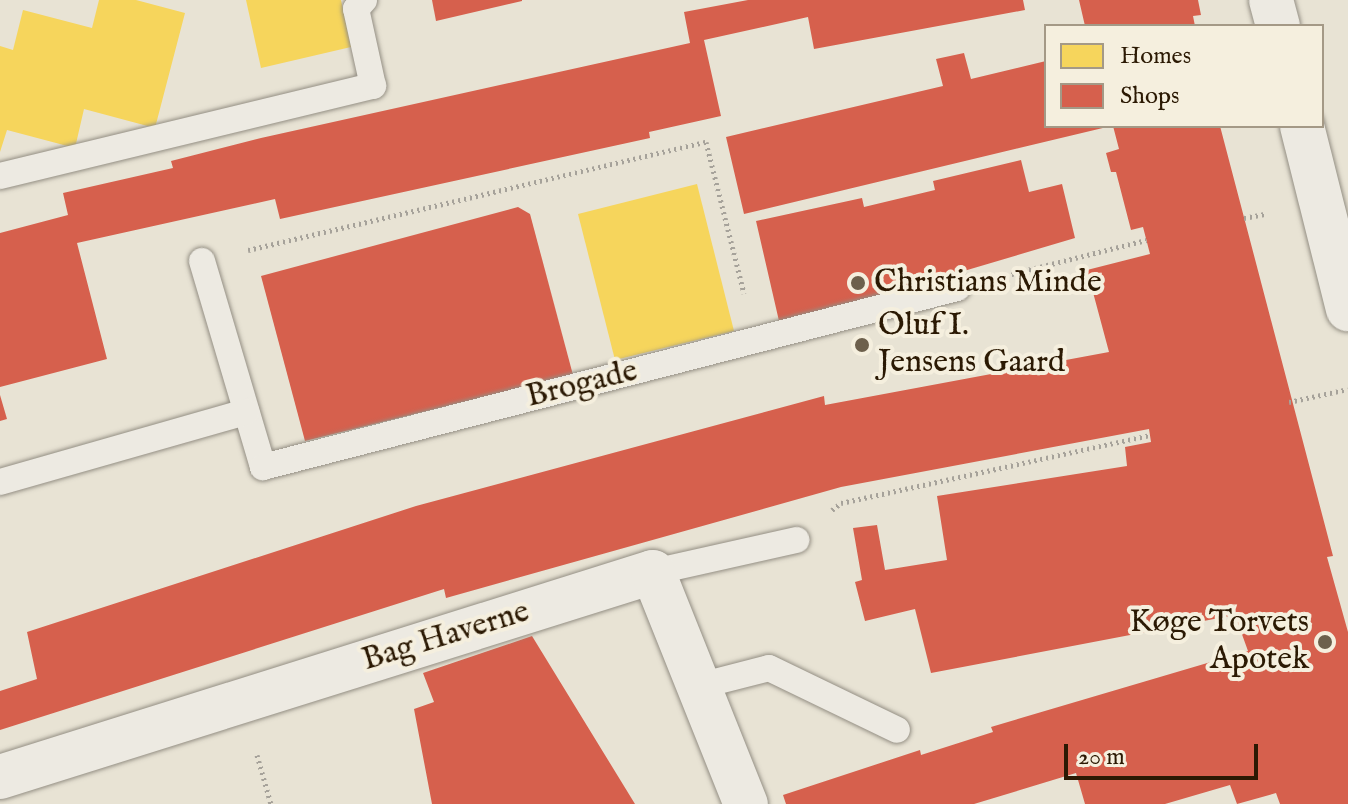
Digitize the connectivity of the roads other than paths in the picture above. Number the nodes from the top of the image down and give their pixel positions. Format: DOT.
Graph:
graph roads {
  1 [pos="364,0"];
  2 [pos="1271,0"];
  3 [pos="1277,24"];
  4 [pos="1303,128"];
  5 [pos="0,176"];
  6 [pos="202,261"];
  7 [pos="957,288"];
  8 [pos="1348,309"];
  9 [pos="246,412"];
  10 [pos="0,482"];
  11 [pos="796,540"];
  12 [pos="653,572"];
  13 [pos="699,686"];
  14 [pos="897,730"];
  15 [pos="0,777"];
  16 [pos="746,804"];
  1 -- 5 [label="lane"];
  2 -- 3 [label="street"];
  4 -- 8 [label="street"];
  6 -- 9 [label="lane, Brogade"];
  7 -- 9 [label="lane, Brogade"];
  9 -- 10 [label="lane"];
  11 -- 12 [label="lane"];
  12 -- 13 [label="street"];
  12 -- 15 [label="street, Bag Haverne"];
  13 -- 14 [label="lane"];
  13 -- 16 [label="street"];
}
